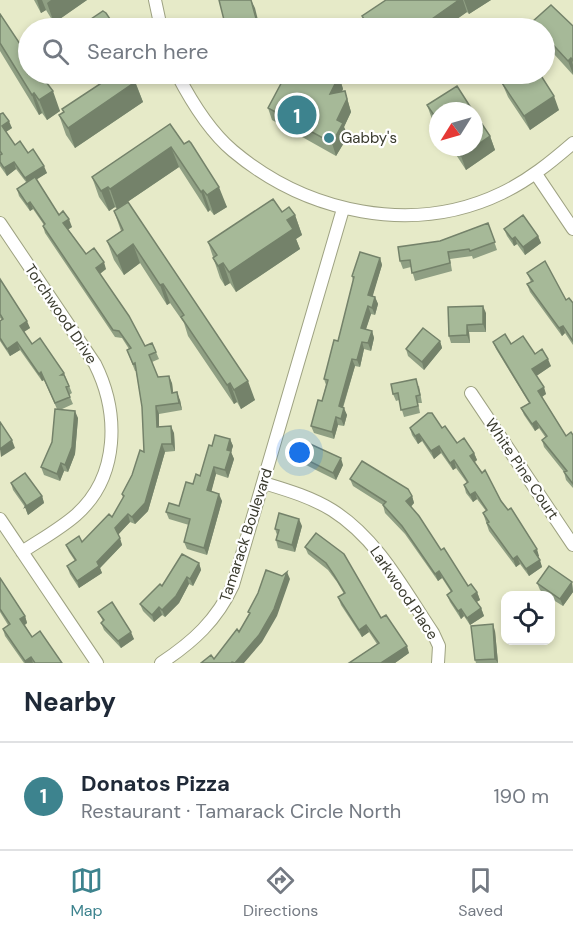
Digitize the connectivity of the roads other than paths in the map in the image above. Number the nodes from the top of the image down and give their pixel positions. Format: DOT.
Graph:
graph roads {
  1 [pos="156,0"];
  2 [pos="159,18"];
  3 [pos="182,84"];
  4 [pos="573,143"];
  5 [pos="536,174"];
  6 [pos="343,209"];
  7 [pos="0,223"];
  8 [pos="573,230"];
  9 [pos="471,393"];
  10 [pos="264,483"];
  11 [pos="0,519"];
  12 [pos="573,545"];
  13 [pos="22,552"];
  14 [pos="439,661"];
  15 [pos="97,663"];
  16 [pos="161,663"];
  1 -- 2 [label="street"];
  3 -- 6 [label="street"];
  4 -- 5 [label="street"];
  5 -- 6 [label="street"];
  5 -- 8 [label="street"];
  6 -- 10 [label="street, Tamarack Boulevard"];
  7 -- 13 [label="street, Torchwood Drive"];
  9 -- 12 [label="street, White Pine Court"];
  10 -- 14 [label="street, Larkwood Place"];
  10 -- 16 [label="street, Tamarack Boulevard"];
  11 -- 13 [label="street"];
  13 -- 15 [label="street"];
}
